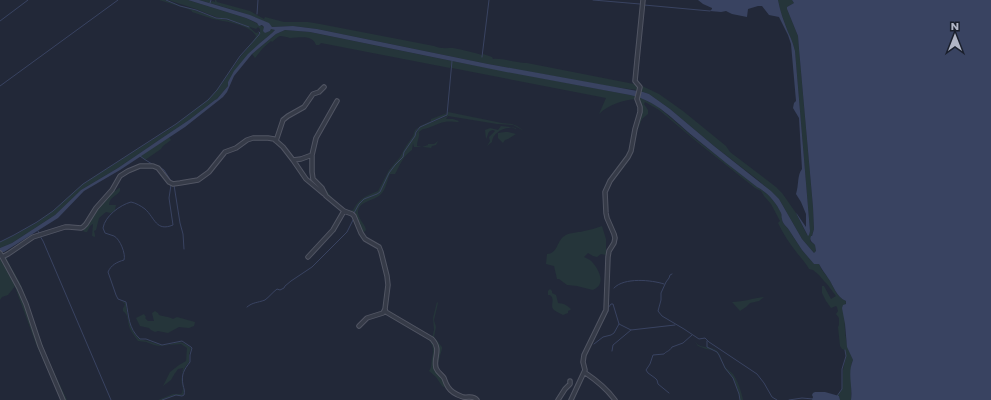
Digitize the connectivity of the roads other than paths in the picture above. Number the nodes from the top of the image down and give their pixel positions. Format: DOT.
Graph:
graph roads {
  1 [pos="643,0"];
  2 [pos="324,87"];
  3 [pos="337,101"];
  4 [pos="276,141"];
  5 [pos="312,155"];
  6 [pos="293,160"];
  7 [pos="326,196"];
  8 [pos="344,212"];
  9 [pos="1,255"];
  10 [pos="308,257"];
  11 [pos="385,309"];
  12 [pos="359,326"];
  13 [pos="584,372"];
  14 [pos="570,380"];
  15 [pos="63,400"];
  16 [pos="477,400"];
  17 [pos="558,400"];
  18 [pos="572,400"];
  19 [pos="616,400"];
  1 -- 13 [label="street"];
  2 -- 4 [label="street"];
  3 -- 5 [label="street"];
  4 -- 6 [label="street"];
  4 -- 9 [label="street"];
  5 -- 6 [label="street"];
  5 -- 7 [label="street"];
  6 -- 7 [label="street"];
  7 -- 8 [label="street"];
  8 -- 10 [label="street"];
  8 -- 11 [label="street"];
  9 -- 15 [label="street"];
  11 -- 12 [label="street"];
  11 -- 16 [label="street"];
  13 -- 18 [label="street"];
  13 -- 19 [label="street"];
  14 -- 17 [label="street"];
}
